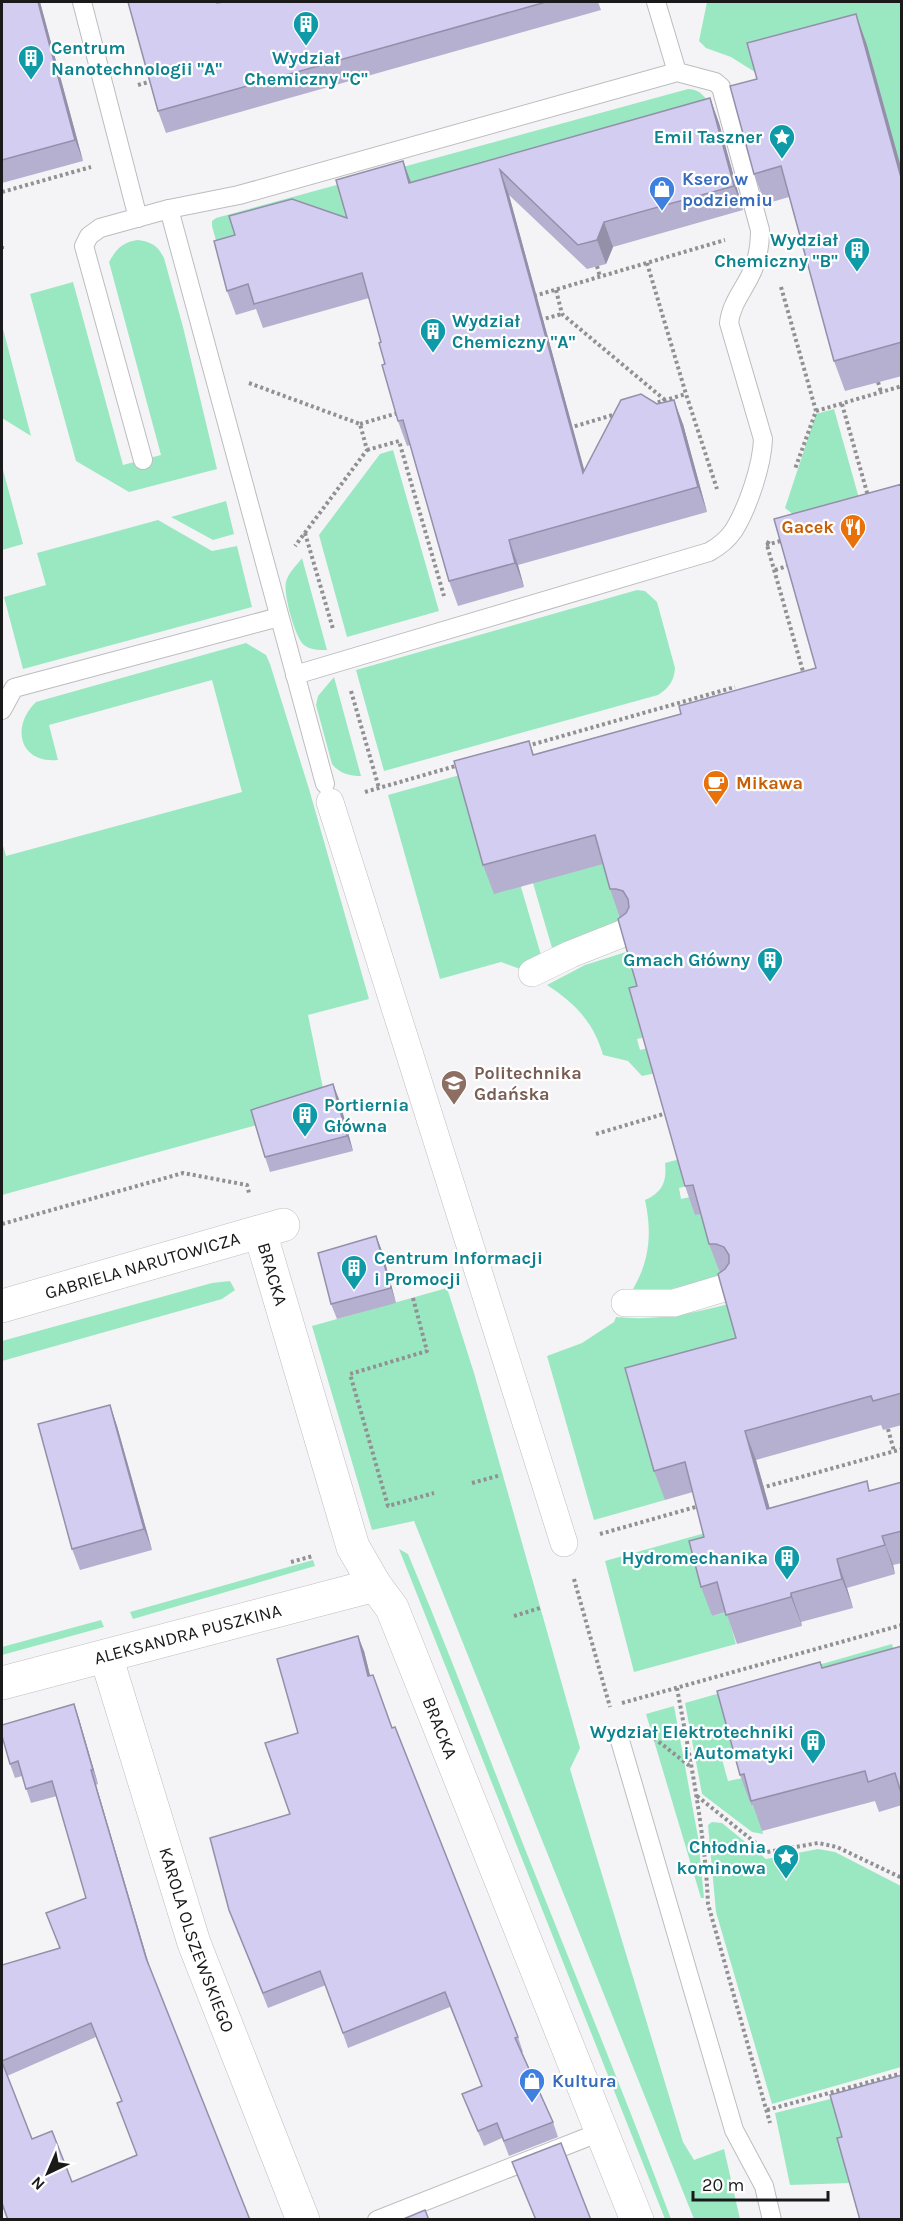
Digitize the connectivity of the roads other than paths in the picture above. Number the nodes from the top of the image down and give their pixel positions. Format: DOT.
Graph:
graph roads {
  1 [pos="82,2"];
  2 [pos="656,2"];
  3 [pos="677,72"];
  4 [pos="170,209"];
  5 [pos="138,218"];
  6 [pos="143,460"];
  7 [pos="279,617"];
  8 [pos="295,675"];
  9 [pos="2,710"];
  10 [pos="327,793"];
  11 [pos="624,933"];
  12 [pos="532,974"];
  13 [pos="271,1228"];
  14 [pos="724,1288"];
  15 [pos="625,1303"];
  16 [pos="2,1306"];
  17 [pos="564,1543"];
  18 [pos="375,1585"];
  19 [pos="106,1656"];
  20 [pos="2,1683"];
  21 [pos="619,1737"];
  22 [pos="603,2131"];
  23 [pos="303,2220"];
  24 [pos="377,2220"];
  25 [pos="637,2220"];
  26 [pos="772,2220"];
  1 -- 5 [label="lane"];
  2 -- 3 [label="lane"];
  3 -- 4 [label="lane"];
  3 -- 8 [label="lane"];
  4 -- 5 [label="lane"];
  4 -- 7 [label="lane"];
  5 -- 6 [label="lane"];
  7 -- 8 [label="lane"];
  7 -- 9 [label="lane"];
  8 -- 10 [label="lane"];
  10 -- 17 [label="street"];
  11 -- 12 [label="street"];
  13 -- 16 [label="street, GABRIELA NARUTOWICZA"];
  13 -- 18 [label="street, BRACKA"];
  14 -- 15 [label="street"];
  18 -- 19 [label="street, ALEKSANDRA PUSZKINA"];
  18 -- 22 [label="street, BRACKA"];
  19 -- 20 [label="street, ALEKSANDRA PUSZKINA"];
  19 -- 23 [label="street, KAROLA OLSZEWSKIEGO"];
  21 -- 26 [label="lane"];
  22 -- 24 [label="lane"];
  22 -- 25 [label="street, BRACKA"];
}
